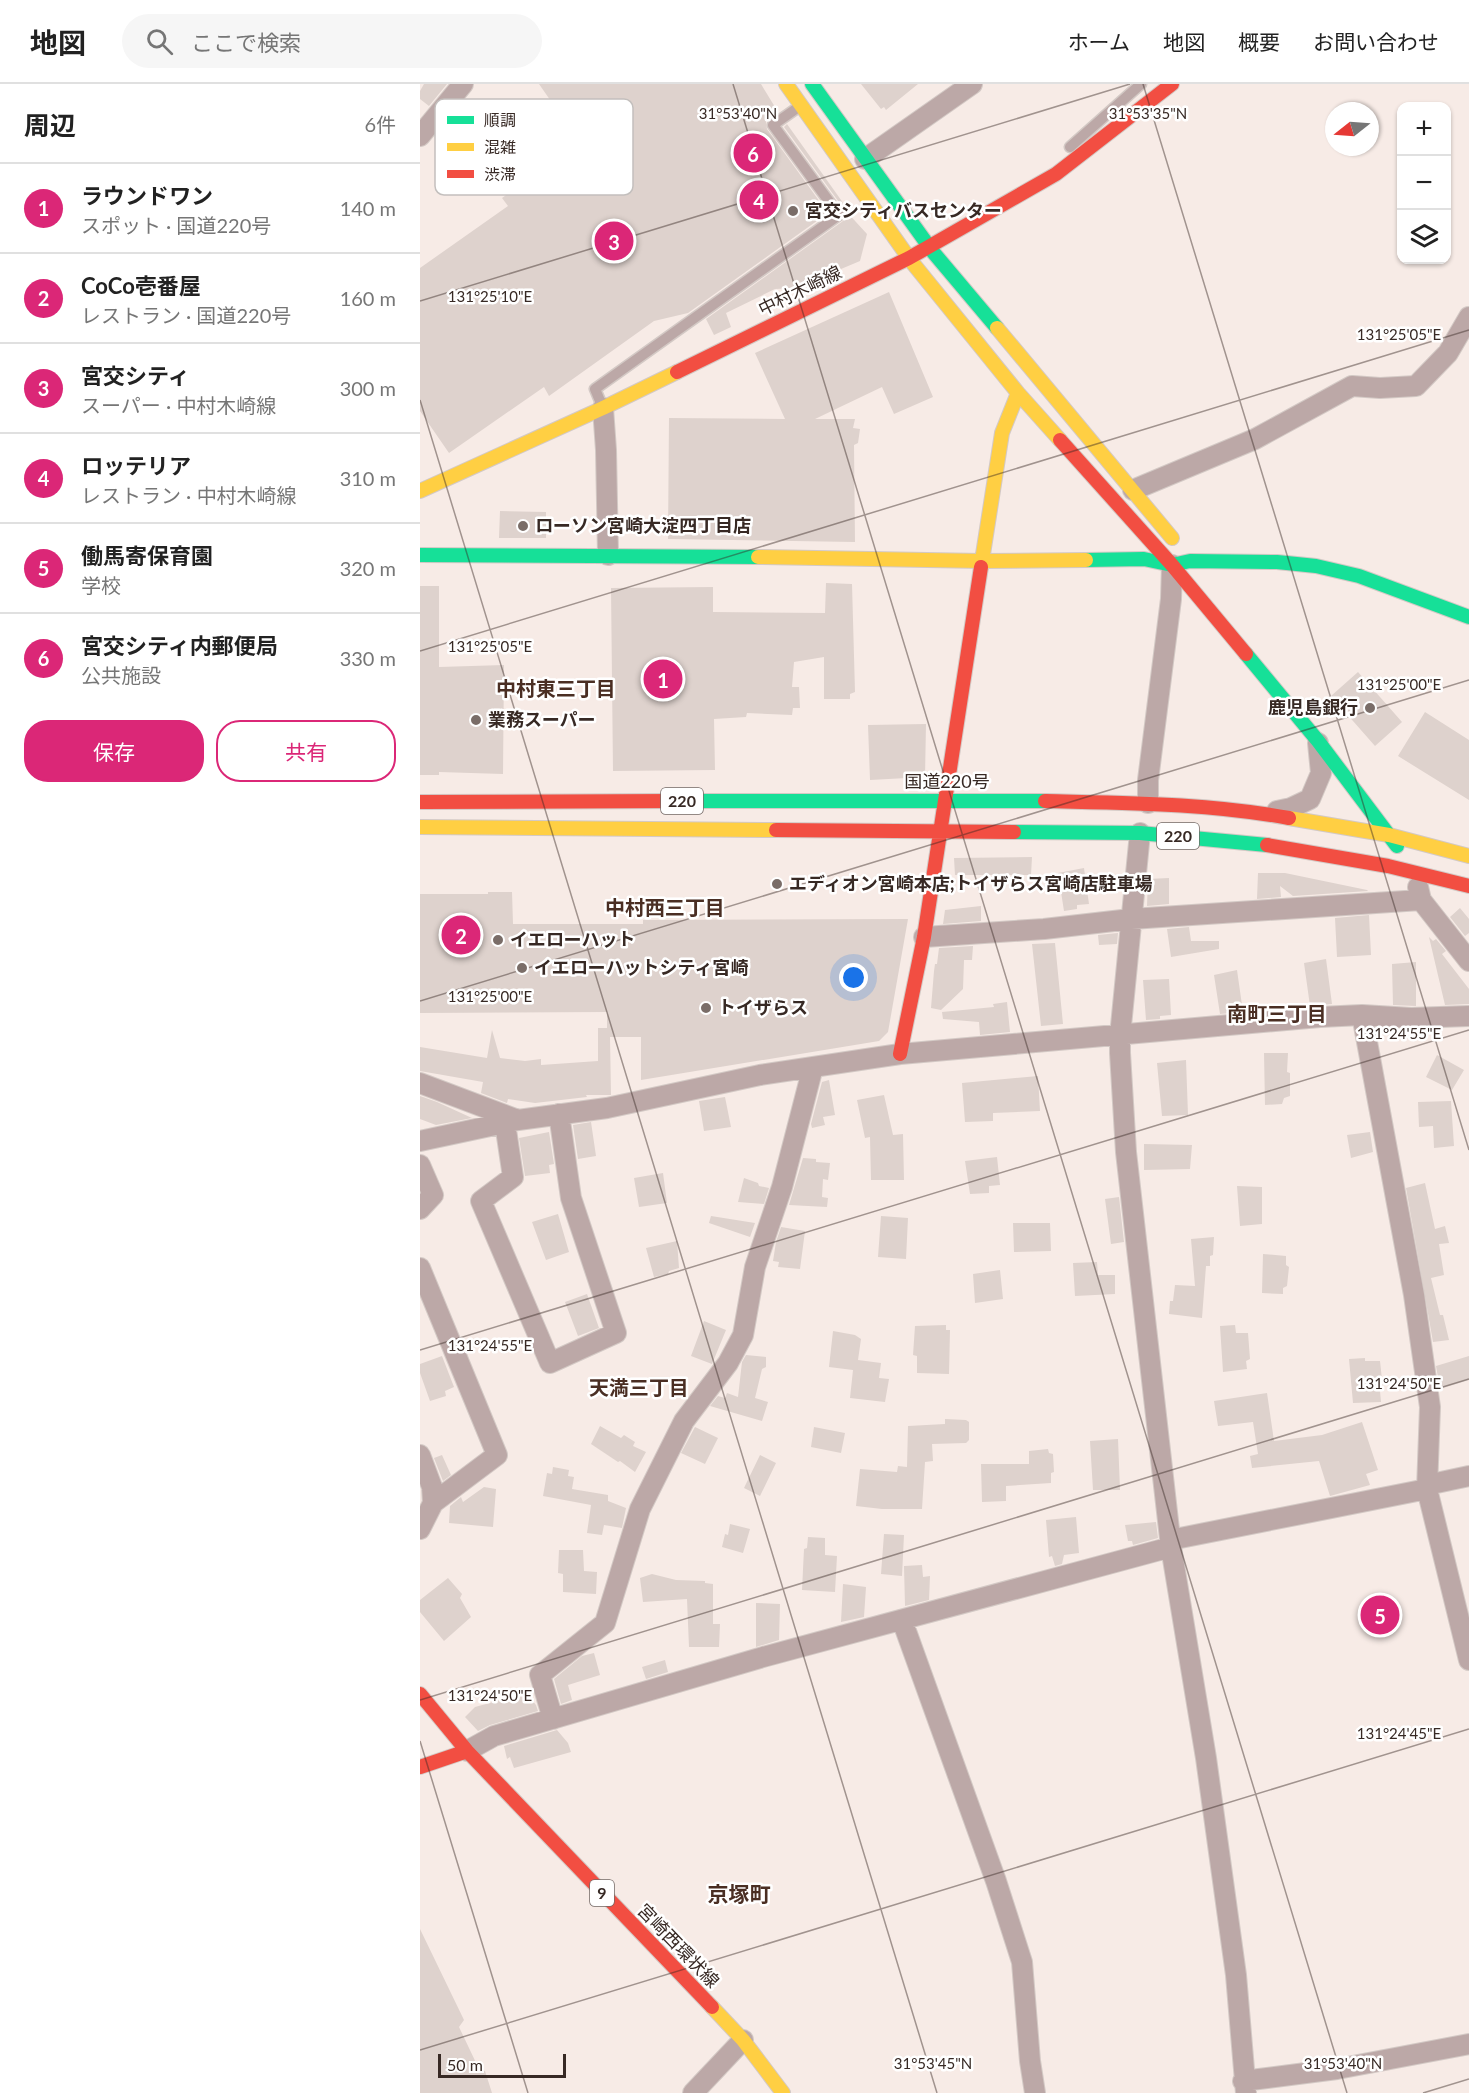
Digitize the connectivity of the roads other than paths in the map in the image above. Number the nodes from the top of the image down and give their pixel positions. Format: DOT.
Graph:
graph roads {
  1 [pos="462,84"];
  2 [pos="786,84"];
  3 [pos="812,84"];
  4 [pos="1141,84"];
  5 [pos="1172,84"];
  6 [pos="969,85"];
  7 [pos="450,99"];
  8 [pos="801,105"];
  9 [pos="435,117"];
  10 [pos="420,136"];
  11 [pos="866,159"];
  12 [pos="1056,174"];
  13 [pos="929,247"];
  14 [pos="909,258"];
  15 [pos="1469,318"];
  16 [pos="1018,393"];
  17 [pos="603,408"];
  18 [pos="1133,490"];
  19 [pos="420,491"];
  20 [pos="420,555"];
  21 [pos="608,555"];
  22 [pos="982,561"];
  23 [pos="1181,563"];
  24 [pos="1206,579"];
  25 [pos="1469,617"];
  26 [pos="1318,741"];
  27 [pos="945,800"];
  28 [pos="420,802"];
  29 [pos="1148,803"];
  30 [pos="1265,813"];
  31 [pos="1404,824"];
  32 [pos="424,828"];
  33 [pos="940,830"];
  34 [pos="1140,832"];
  35 [pos="1389,835"];
  36 [pos="1418,842"];
  37 [pos="1469,856"];
  38 [pos="1414,870"];
  39 [pos="1469,886"];
  40 [pos="1421,900"];
  41 [pos="1131,919"];
  42 [pos="924,937"];
  43 [pos="1469,961"];
  44 [pos="1362,1014"];
  45 [pos="1469,1017"];
  46 [pos="1120,1036"];
  47 [pos="900,1054"];
  48 [pos="813,1067"];
  49 [pos="420,1083"];
  50 [pos="560,1114"];
  51 [pos="512,1121"];
  52 [pos="420,1141"];
  53 [pos="420,1165"];
  54 [pos="420,1209"];
  55 [pos="420,1268"];
  56 [pos="420,1455"];
  57 [pos="1469,1476"];
  58 [pos="1427,1487"];
  59 [pos="433,1503"];
  60 [pos="420,1529"];
  61 [pos="1171,1544"];
  62 [pos="902,1620"];
  63 [pos="1469,1660"];
  64 [pos="420,1694"];
  65 [pos="553,1719"];
  66 [pos="467,1751"];
  67 [pos="420,1767"];
  68 [pos="743,2040"];
  69 [pos="1469,2044"];
  70 [pos="1244,2087"];
  71 [pos="693,2093"];
  72 [pos="783,2093"];
  73 [pos="1035,2093"];
  1 -- 7 [label="street"];
  2 -- 8 [label="main road"];
  3 -- 11 [label="main road"];
  4 -- 12 [label="lane"];
  5 -- 12 [label="main road, 中村木崎線"];
  6 -- 11 [label="street"];
  8 -- 14 [label="main road"];
  8 -- 17 [label="lane"];
  9 -- 10 [label="street"];
  11 -- 13 [label="main road"];
  12 -- 13 [label="main road, 中村木崎線"];
  13 -- 14 [label="main road, 中村木崎線"];
  13 -- 18 [label="main road"];
  14 -- 16 [label="main road"];
  14 -- 17 [label="main road, 中村木崎線"];
  15 -- 18 [label="street"];
  16 -- 22 [label="main road"];
  16 -- 23 [label="main road"];
  17 -- 19 [label="main road, 中村木崎線"];
  17 -- 21 [label="street"];
  18 -- 23 [label="main road"];
  20 -- 21 [label="main road"];
  21 -- 22 [label="main road"];
  22 -- 23 [label="main road"];
  22 -- 27 [label="main road"];
  23 -- 24 [label="main road"];
  23 -- 25 [label="main road"];
  23 -- 26 [label="main road"];
  23 -- 29 [label="street"];
  26 -- 30 [label="street"];
  26 -- 35 [label="main road"];
  27 -- 28 [label="main road, 国道220号 / 220"];
  27 -- 29 [label="main road, 国道220号 / 220"];
  27 -- 33 [label="main road"];
  29 -- 30 [label="main road, 国道220号 / 220"];
  30 -- 35 [label="main road, 国道220号 / 220"];
  31 -- 36 [label="main road"];
  32 -- 33 [label="main road, 220"];
  33 -- 34 [label="main road, 220"];
  33 -- 42 [label="main road"];
  34 -- 38 [label="main road, 220"];
  34 -- 41 [label="street"];
  35 -- 36 [label="main road, 国道220号 / 220"];
  35 -- 38 [label="main road"];
  36 -- 37 [label="main road, 国道220号 / 220"];
  36 -- 38 [label="main road"];
  38 -- 39 [label="main road, 220"];
  38 -- 40 [label="street"];
  40 -- 41 [label="street"];
  40 -- 43 [label="street"];
  41 -- 42 [label="street"];
  41 -- 46 [label="street"];
  42 -- 47 [label="main road"];
  44 -- 45 [label="street"];
  44 -- 46 [label="street"];
  44 -- 58 [label="street"];
  46 -- 47 [label="street"];
  46 -- 61 [label="street"];
  47 -- 48 [label="street"];
  48 -- 50 [label="street"];
  48 -- 65 [label="street"];
  49 -- 51 [label="street"];
  50 -- 51 [label="street"];
  50 -- 51 [label="street"];
  51 -- 52 [label="street"];
  53 -- 54 [label="street"];
  55 -- 59 [label="street"];
  56 -- 59 [label="street"];
  57 -- 58 [label="street"];
  58 -- 61 [label="street"];
  58 -- 63 [label="street"];
  59 -- 60 [label="street"];
  61 -- 62 [label="street"];
  61 -- 70 [label="street"];
  62 -- 65 [label="street"];
  62 -- 73 [label="street"];
  64 -- 66 [label="main road, 宮崎西環状線 / 9"];
  65 -- 66 [label="street"];
  66 -- 67 [label="main road"];
  66 -- 68 [label="main road, 宮崎西環状線 / 9"];
  68 -- 71 [label="street"];
  68 -- 72 [label="main road, 宮崎西環状線 / 9"];
  69 -- 70 [label="street"];
}
